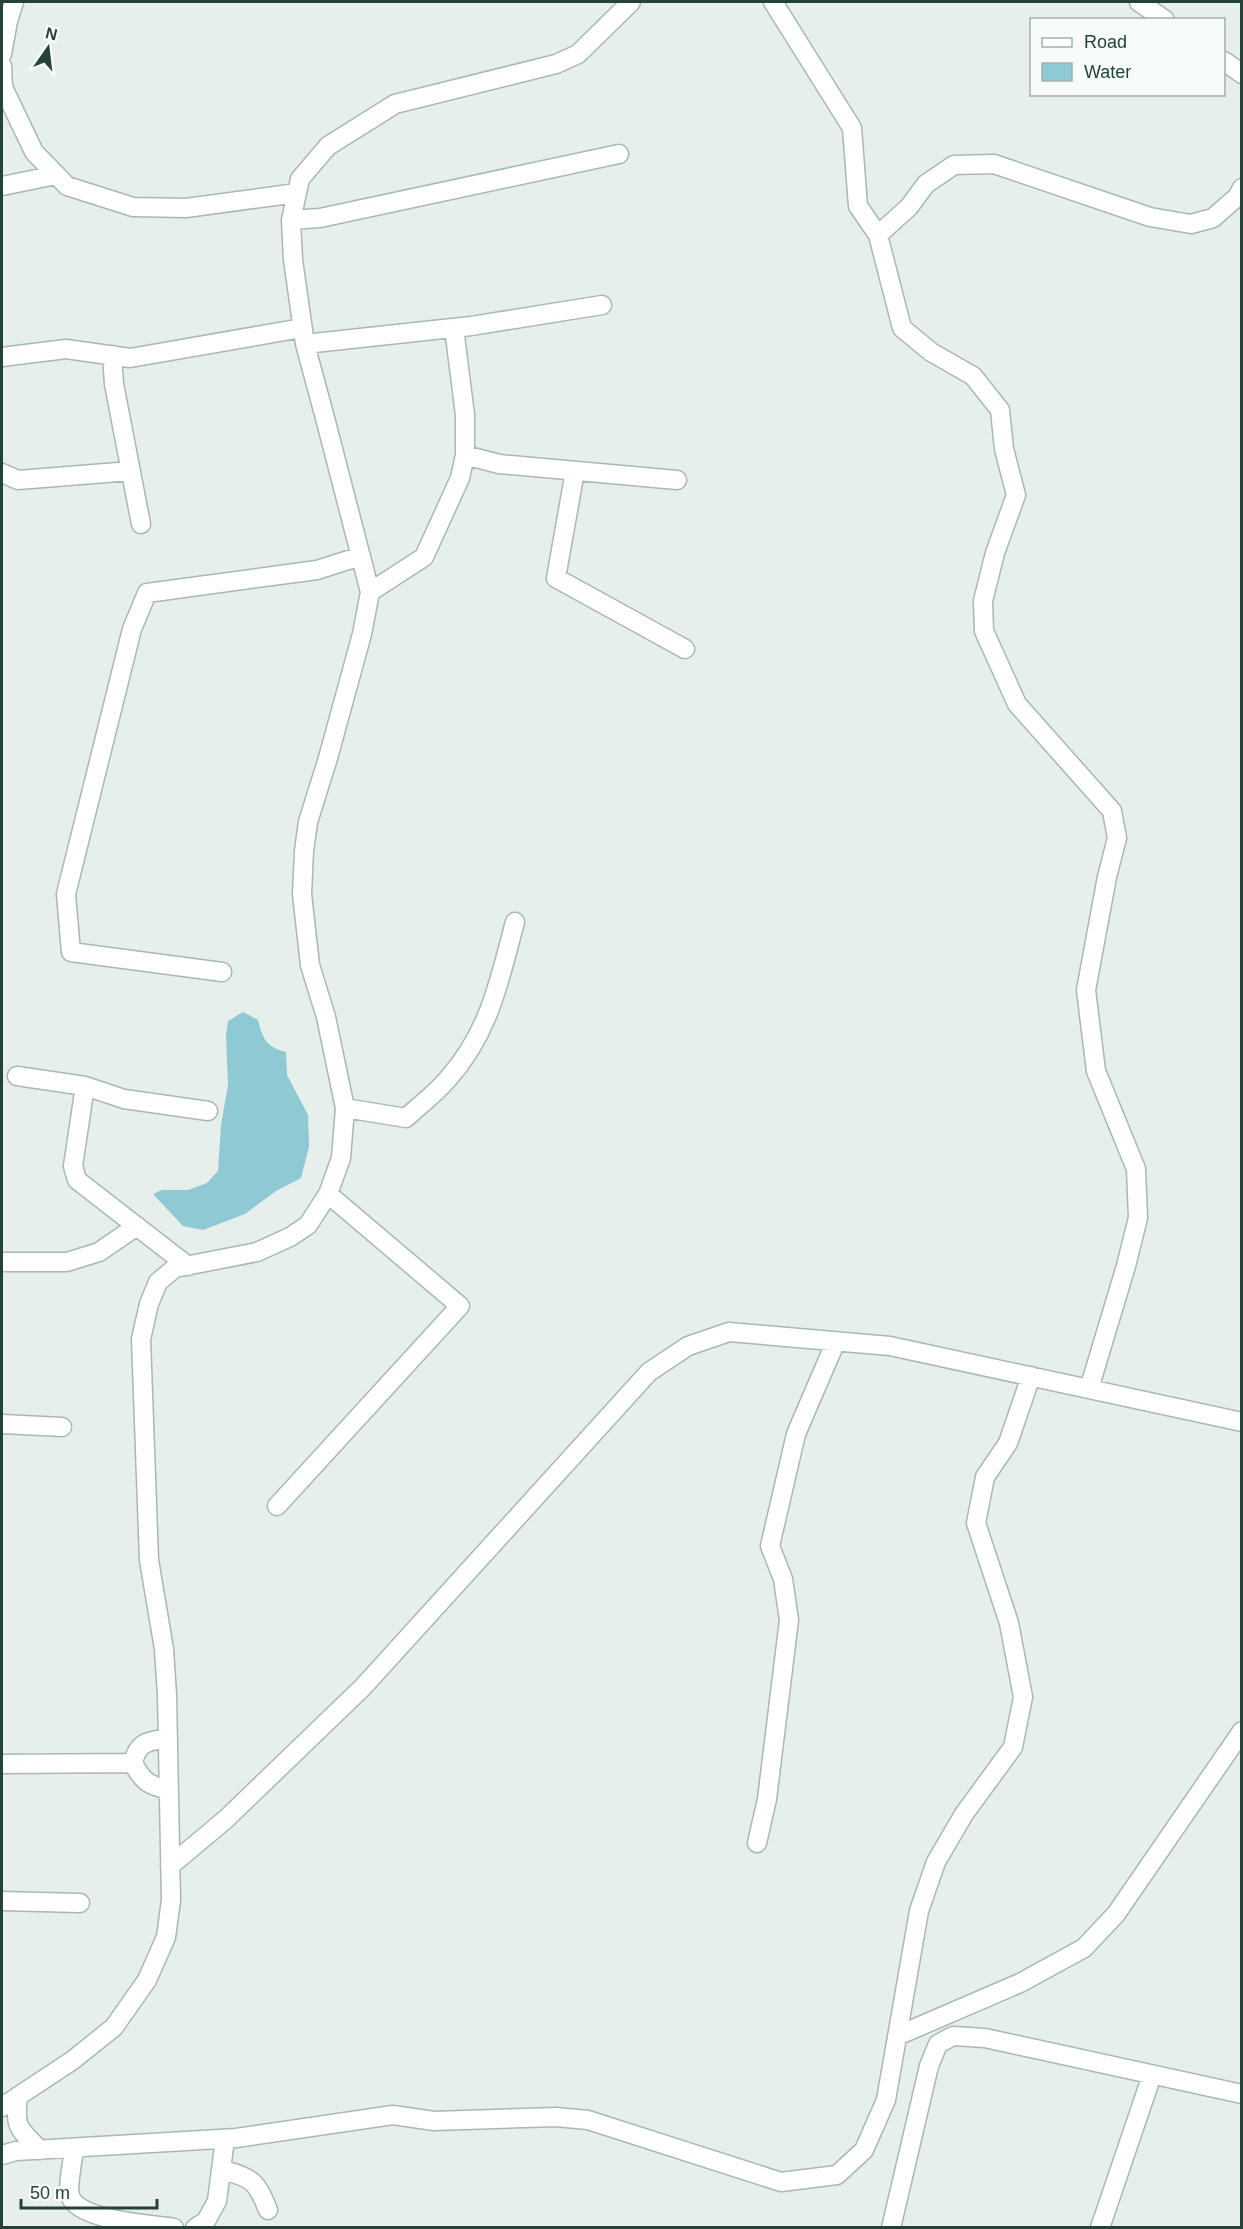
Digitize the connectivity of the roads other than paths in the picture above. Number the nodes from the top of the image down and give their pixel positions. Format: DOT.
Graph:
graph roads {
  1 [pos="13,2"];
  2 [pos="631,2"];
  3 [pos="772,2"];
  4 [pos="1140,2"];
  5 [pos="1162,18"];
  6 [pos="2,54"];
  7 [pos="1225,63"];
  8 [pos="2,66"];
  9 [pos="1242,74"];
  10 [pos="619,154"];
  11 [pos="56,175"];
  12 [pos="2,186"];
  13 [pos="1242,188"];
  14 [pos="297,193"];
  15 [pos="291,220"];
  16 [pos="878,235"];
  17 [pos="602,305"];
  18 [pos="454,328"];
  19 [pos="303,336"];
  20 [pos="112,355"];
  21 [pos="2,357"];
  22 [pos="465,455"];
  23 [pos="131,471"];
  24 [pos="575,471"];
  25 [pos="2,473"];
  26 [pos="677,480"];
  27 [pos="141,524"];
  28 [pos="361,556"];
  29 [pos="369,592"];
  30 [pos="685,649"];
  31 [pos="515,922"];
  32 [pos="222,972"];
  33 [pos="17,1076"];
  34 [pos="86,1086"];
  35 [pos="345,1107"];
  36 [pos="208,1111"];
  37 [pos="328,1194"];
  38 [pos="137,1227"];
  39 [pos="2,1262"];
  40 [pos="188,1266"];
  41 [pos="836,1341"];
  42 [pos="1031,1376"];
  43 [pos="1089,1389"];
  44 [pos="1242,1422"];
  45 [pos="2,1424"];
  46 [pos="62,1427"];
  47 [pos="277,1506"];
  48 [pos="1242,1731"];
  49 [pos="168,1737"];
  50 [pos="133,1763"];
  51 [pos="2,1764"];
  52 [pos="169,1790"];
  53 [pos="756,1843"];
  54 [pos="170,1866"];
  55 [pos="2,1901"];
  56 [pos="80,1904"];
  57 [pos="897,2036"];
  58 [pos="1152,2074"];
  59 [pos="1242,2094"];
  60 [pos="18,2097"];
  61 [pos="2,2108"];
  62 [pos="225,2139"];
  63 [pos="74,2149"];
  64 [pos="40,2150"];
  65 [pos="2,2155"];
  66 [pos="221,2169"];
  67 [pos="268,2210"];
  68 [pos="174,2228"];
  69 [pos="195,2228"];
  70 [pos="891,2228"];
  71 [pos="1100,2228"];
  1 -- 6 [label="street"];
  2 -- 14 [label="street"];
  3 -- 16 [label="street"];
  4 -- 5 [label="street"];
  7 -- 9 [label="street"];
  8 -- 11 [label="street"];
  10 -- 15 [label="street"];
  11 -- 12 [label="street"];
  11 -- 14 [label="street"];
  13 -- 16 [label="street"];
  14 -- 15 [label="street"];
  15 -- 19 [label="street"];
  16 -- 43 [label="street"];
  17 -- 18 [label="street"];
  18 -- 19 [label="street"];
  18 -- 22 [label="street"];
  19 -- 20 [label="street"];
  19 -- 28 [label="street"];
  20 -- 21 [label="street"];
  20 -- 23 [label="street"];
  22 -- 24 [label="street"];
  22 -- 29 [label="street"];
  23 -- 25 [label="street"];
  23 -- 27 [label="street"];
  24 -- 26 [label="street"];
  24 -- 30 [label="street"];
  28 -- 29 [label="street"];
  28 -- 32 [label="street"];
  29 -- 35 [label="street"];
  31 -- 35 [label="street"];
  33 -- 34 [label="street"];
  34 -- 36 [label="street"];
  34 -- 38 [label="street"];
  35 -- 37 [label="street"];
  37 -- 40 [label="street"];
  37 -- 47 [label="street"];
  38 -- 39 [label="street"];
  38 -- 40 [label="street"];
  40 -- 49 [label="street"];
  41 -- 42 [label="street"];
  41 -- 53 [label="street"];
  41 -- 54 [label="street"];
  42 -- 43 [label="street"];
  42 -- 57 [label="street"];
  43 -- 44 [label="street"];
  45 -- 46 [label="street"];
  48 -- 57 [label="street"];
  49 -- 50 [label="street"];
  49 -- 52 [label="street"];
  50 -- 51 [label="street"];
  50 -- 52 [label="street"];
  52 -- 54 [label="street"];
  54 -- 60 [label="street"];
  55 -- 56 [label="street"];
  57 -- 62 [label="street"];
  58 -- 59 [label="street"];
  58 -- 70 [label="street"];
  58 -- 71 [label="street"];
  60 -- 61 [label="street"];
  60 -- 64 [label="street"];
  62 -- 63 [label="street"];
  62 -- 66 [label="street"];
  63 -- 64 [label="street"];
  63 -- 68 [label="street"];
  64 -- 65 [label="street"];
  66 -- 67 [label="street"];
  66 -- 69 [label="street"];
}
